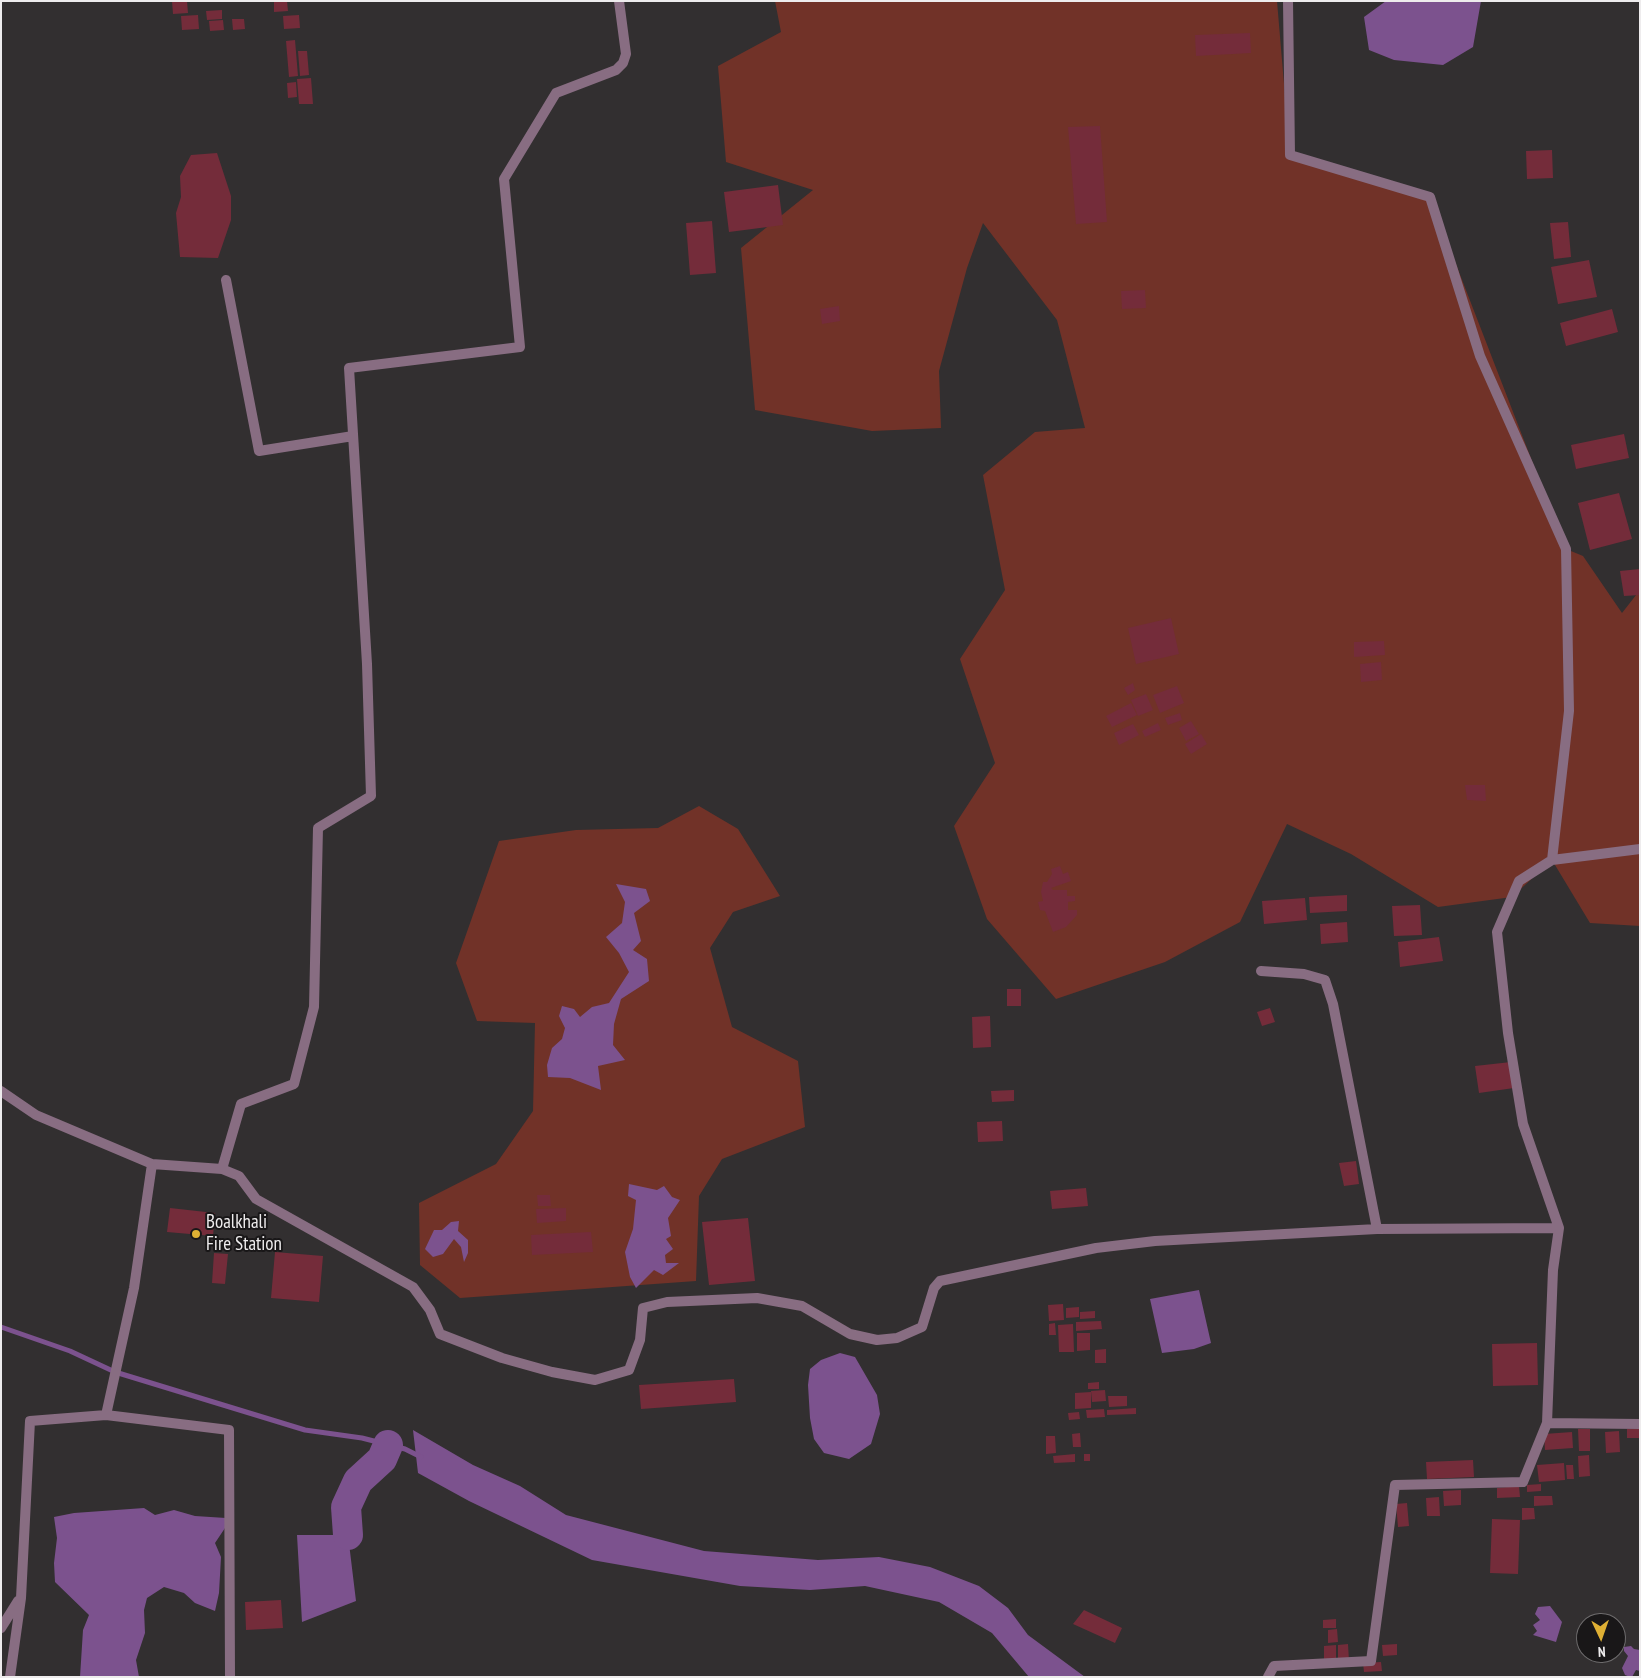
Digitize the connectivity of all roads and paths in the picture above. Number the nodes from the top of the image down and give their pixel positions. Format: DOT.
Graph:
graph roads {
  1 [pos="619,1"];
  2 [pos="1288,1"];
  3 [pos="226,280"];
  4 [pos="352,436"];
  5 [pos="1640,849"];
  6 [pos="1552,860"];
  7 [pos="1261,971"];
  8 [pos="1,1091"];
  9 [pos="152,1164"];
  10 [pos="222,1169"];
  11 [pos="1559,1228"];
  12 [pos="1377,1229"];
  13 [pos="106,1415"];
  14 [pos="1547,1422"];
  15 [pos="1640,1424"];
  16 [pos="20,1598"];
  17 [pos="1,1628"];
  18 [pos="10,1677"];
  19 [pos="230,1677"];
  20 [pos="1268,1677"];
  1 -- 4 [label="street"];
  2 -- 6 [label="street"];
  3 -- 4 [label="street"];
  4 -- 10 [label="street"];
  5 -- 6 [label="street"];
  6 -- 11 [label="street"];
  7 -- 12 [label="street"];
  8 -- 9 [label="street"];
  9 -- 10 [label="street"];
  9 -- 13 [label="street"];
  10 -- 12 [label="street"];
  11 -- 12 [label="street"];
  11 -- 14 [label="street"];
  13 -- 16 [label="street"];
  13 -- 19 [label="street"];
  14 -- 15 [label="street"];
  14 -- 20 [label="street"];
  16 -- 17 [label="street"];
  16 -- 18 [label="street"];
}
